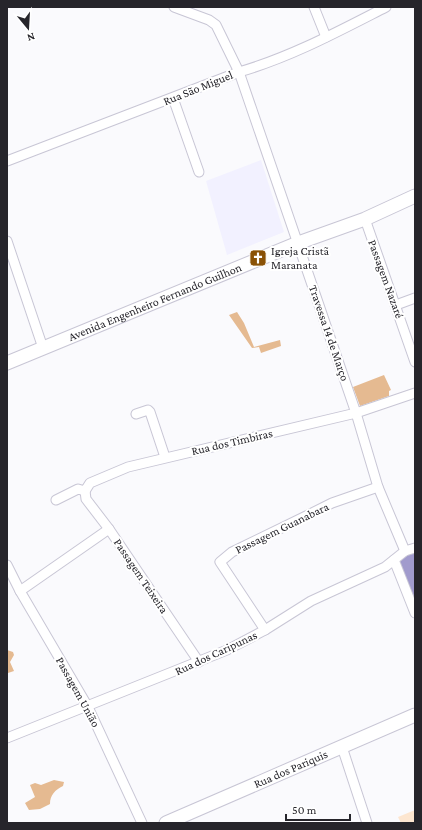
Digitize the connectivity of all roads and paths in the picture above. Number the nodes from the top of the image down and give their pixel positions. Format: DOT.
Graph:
graph roads {
  1 [pos="174,7"];
  2 [pos="314,7"];
  3 [pos="386,7"];
  4 [pos="326,37"];
  5 [pos="239,72"];
  6 [pos="173,98"];
  7 [pos="7,160"];
  8 [pos="198,172"];
  9 [pos="415,196"];
  10 [pos="365,219"];
  11 [pos="7,241"];
  12 [pos="298,242"];
  13 [pos="415,298"];
  14 [pos="396,305"];
  15 [pos="43,348"];
  16 [pos="415,362"];
  17 [pos="7,363"];
  18 [pos="415,393"];
  19 [pos="356,412"];
  20 [pos="136,414"];
  21 [pos="164,457"];
  22 [pos="378,487"];
  23 [pos="85,491"];
  24 [pos="56,500"];
  25 [pos="109,529"];
  26 [pos="415,548"];
  27 [pos="405,551"];
  28 [pos="394,560"];
  29 [pos="7,565"];
  30 [pos="20,590"];
  31 [pos="415,613"];
  32 [pos="265,630"];
  33 [pos="199,662"];
  34 [pos="88,707"];
  35 [pos="415,715"];
  36 [pos="7,738"];
  37 [pos="342,747"];
  38 [pos="142,823"];
  39 [pos="166,823"];
  40 [pos="368,823"];
  1 -- 5 [label="street, Travessa 14 de Março"];
  2 -- 4 [label="street"];
  3 -- 4 [label="street, Rua São Miguel"];
  4 -- 5 [label="street, Rua São Miguel"];
  5 -- 6 [label="street, Rua São Miguel"];
  5 -- 12 [label="street, Travessa 14 de Março"];
  6 -- 7 [label="street, Rua São Miguel"];
  6 -- 8 [label="street"];
  9 -- 10 [label="main road, Avenida Engenheiro Fernando Guilhon"];
  10 -- 12 [label="main road, Avenida Engenheiro Fernando Guilhon"];
  10 -- 14 [label="street, Passagem Nazaré"];
  11 -- 15 [label="street"];
  12 -- 15 [label="main road, Avenida Engenheiro Fernando Guilhon"];
  12 -- 19 [label="street, Travessa 14 de Março"];
  13 -- 14 [label="street"];
  14 -- 16 [label="street, Passagem Nazaré"];
  15 -- 17 [label="main road, Avenida Engenheiro Fernando Guilhon"];
  18 -- 19 [label="street, Rua dos Timbiras"];
  19 -- 21 [label="street, Rua dos Timbiras"];
  19 -- 22 [label="street, Travessa 14 de Março"];
  20 -- 21 [label="street"];
  21 -- 23 [label="street, Rua dos Timbiras"];
  22 -- 27 [label="street, Travessa 14 de Março"];
  22 -- 32 [label="street, Passagem Guanabara"];
  23 -- 24 [label="street, Rua dos Timbiras"];
  23 -- 25 [label="street, Passagem Teixeira"];
  25 -- 30 [label="street"];
  25 -- 33 [label="street, Passagem Teixeira"];
  26 -- 27 [label="street, Rua dos Caripunas"];
  27 -- 28 [label="street, Rua dos Caripunas"];
  28 -- 31 [label="street"];
  28 -- 32 [label="street, Rua dos Caripunas"];
  29 -- 30 [label="street, Passagem União"];
  30 -- 34 [label="street, Passagem União"];
  32 -- 33 [label="street, Rua dos Caripunas"];
  33 -- 34 [label="street, Rua dos Caripunas"];
  34 -- 36 [label="street, Rua dos Caripunas"];
  34 -- 38 [label="street, Passagem União"];
  35 -- 37 [label="main road, Rua dos Pariquis"];
  37 -- 39 [label="main road, Rua dos Pariquis"];
  37 -- 40 [label="street"];
}
